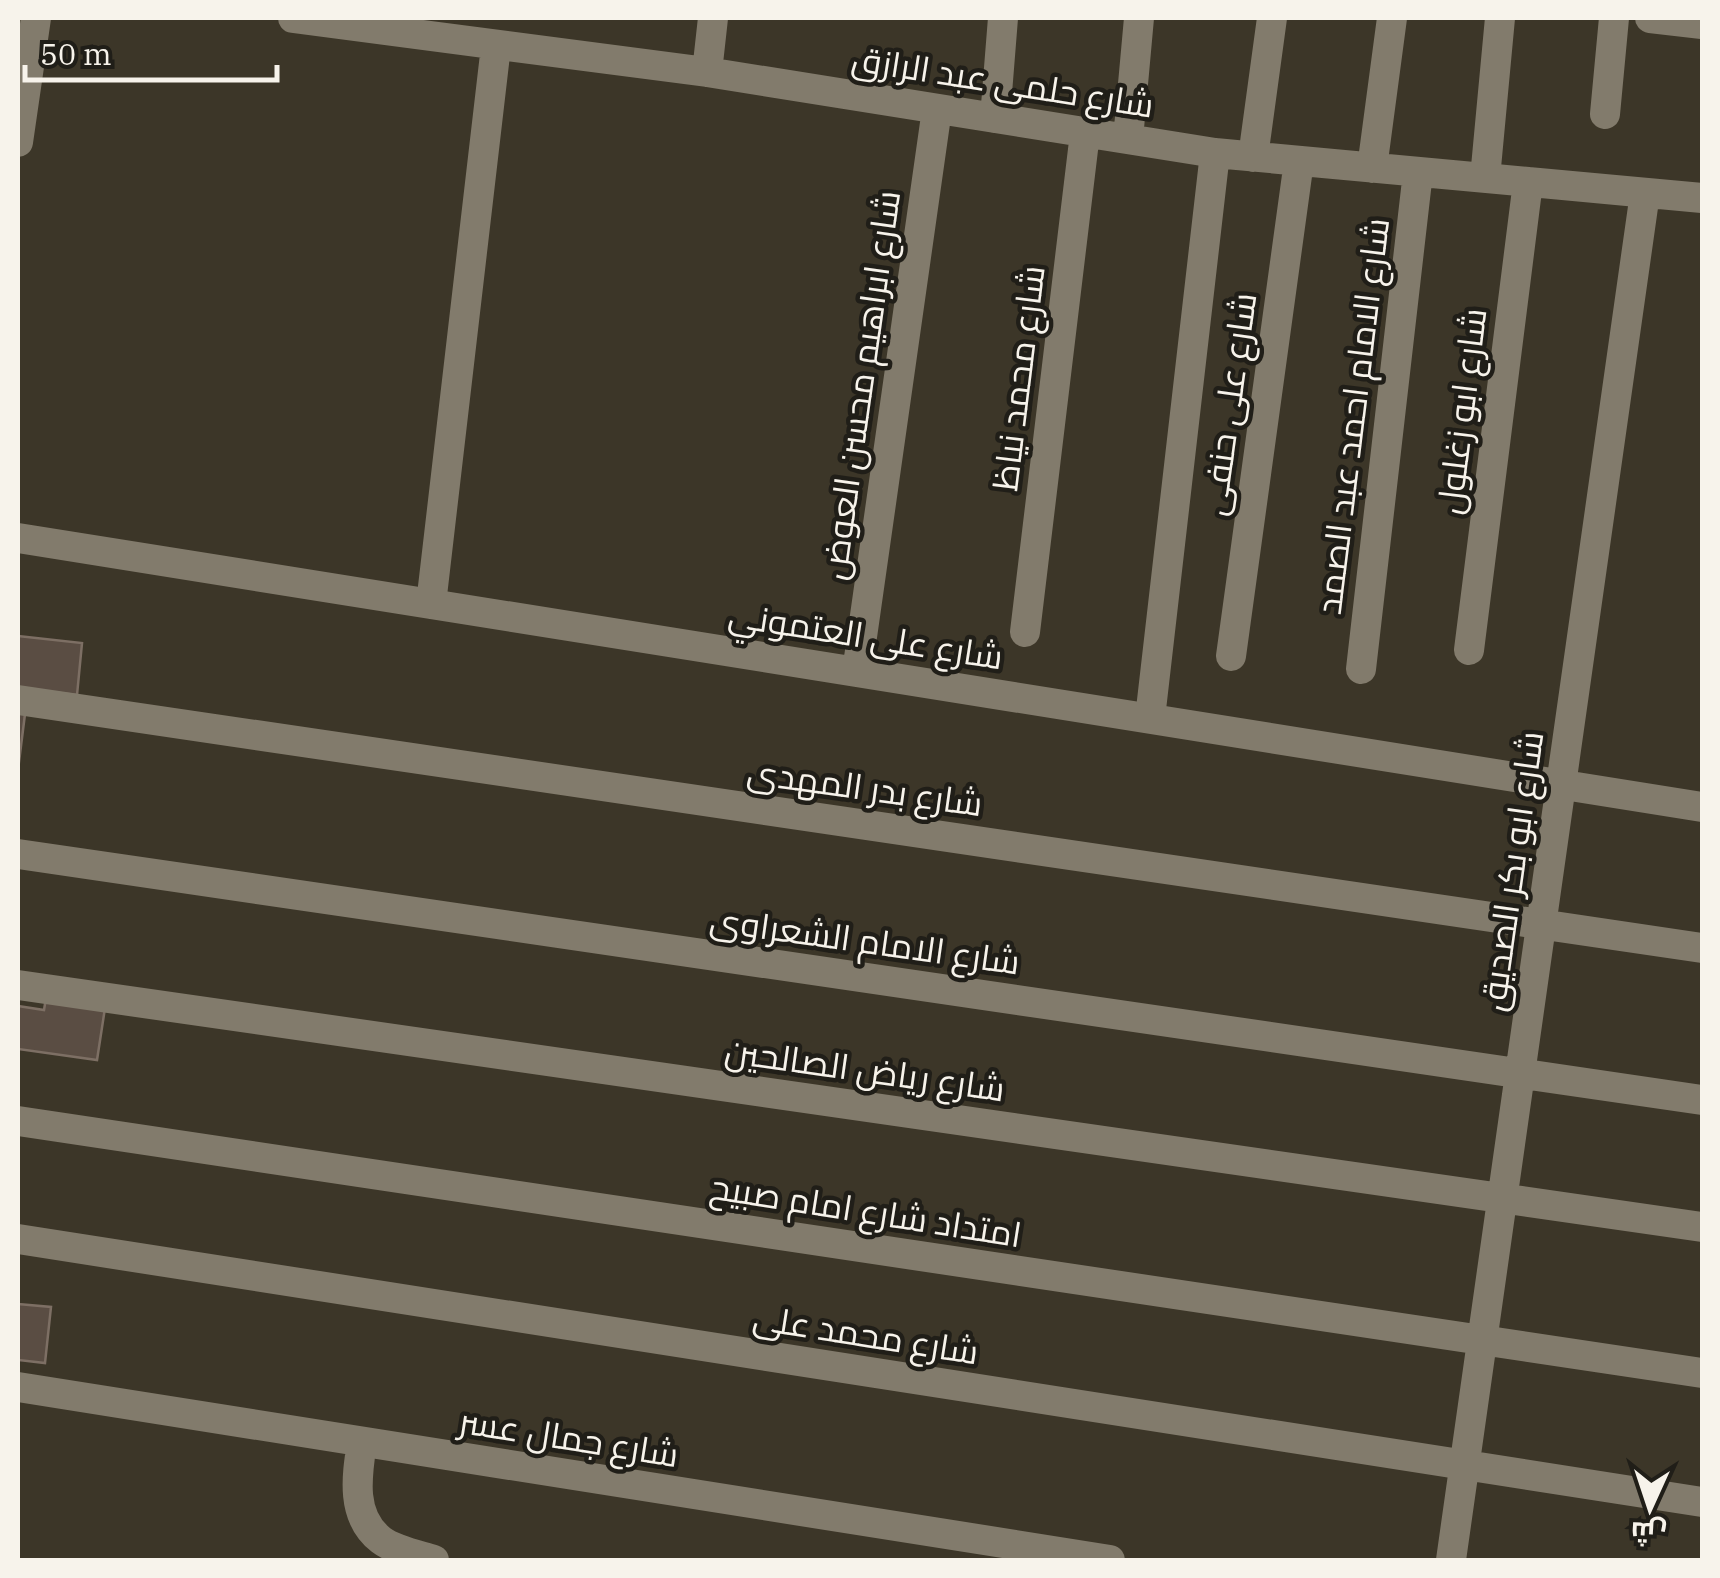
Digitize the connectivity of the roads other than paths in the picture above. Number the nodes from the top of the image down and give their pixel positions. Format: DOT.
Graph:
graph roads {
  1 [pos="36,18"];
  2 [pos="294,18"];
  3 [pos="713,18"];
  4 [pos="1004,18"];
  5 [pos="1138,18"];
  6 [pos="1272,18"];
  7 [pos="1392,18"];
  8 [pos="1500,18"];
  9 [pos="1614,18"];
  10 [pos="1650,18"];
  11 [pos="1702,24"];
  12 [pos="496,46"];
  13 [pos="707,72"];
  14 [pos="937,108"];
  15 [pos="1605,114"];
  16 [pos="995,118"];
  17 [pos="1085,132"];
  18 [pos="1128,139"];
  19 [pos="18,142"];
  20 [pos="1215,154"];
  21 [pos="1253,157"];
  22 [pos="1300,161"];
  23 [pos="1372,168"];
  24 [pos="1418,172"];
  25 [pos="1485,178"];
  26 [pos="1528,182"];
  27 [pos="1645,193"];
  28 [pos="1702,198"];
  29 [pos="18,538"];
  30 [pos="431,604"];
  31 [pos="1026,632"];
  32 [pos="1469,650"];
  33 [pos="1230,656"];
  34 [pos="1361,669"];
  35 [pos="857,672"];
  36 [pos="18,700"];
  37 [pos="1150,718"];
  38 [pos="1561,784"];
  39 [pos="1702,807"];
  40 [pos="18,854"];
  41 [pos="1541,924"];
  42 [pos="1702,948"];
  43 [pos="18,985"];
  44 [pos="1520,1074"];
  45 [pos="1702,1100"];
  46 [pos="18,1121"];
  47 [pos="1502,1198"];
  48 [pos="1702,1227"];
  49 [pos="18,1239"];
  50 [pos="1482,1340"];
  51 [pos="1702,1373"];
  52 [pos="18,1388"];
  53 [pos="362,1442"];
  54 [pos="1464,1465"];
  55 [pos="1702,1502"];
  56 [pos="434,1560"];
  57 [pos="1110,1560"];
  58 [pos="1451,1560"];
  1 -- 19 [label="street"];
  2 -- 12 [label="street, شارع حلمى عبد الرازق"];
  3 -- 13 [label="street"];
  4 -- 16 [label="street"];
  5 -- 18 [label="street"];
  6 -- 21 [label="street"];
  7 -- 23 [label="street"];
  8 -- 25 [label="street"];
  9 -- 15 [label="street"];
  10 -- 11 [label="street"];
  12 -- 13 [label="street, شارع حلمى عبد الرازق"];
  12 -- 30 [label="street"];
  13 -- 14 [label="street, شارع حلمى عبد الرازق"];
  14 -- 16 [label="street, شارع حلمى عبد الرازق"];
  14 -- 35 [label="street, شارع ابراهيم محسن العوض"];
  16 -- 17 [label="street, شارع حلمى عبد الرازق"];
  17 -- 18 [label="street, شارع حلمى عبد الرازق"];
  17 -- 31 [label="street, شارع محمد نياظ"];
  18 -- 20 [label="street, شارع حلمى عبد الرازق"];
  20 -- 21 [label="street, شارع حلمى عبد الرازق"];
  20 -- 37 [label="street"];
  21 -- 22 [label="street, شارع حلمى عبد الرازق"];
  22 -- 23 [label="street, شارع حلمى عبد الرازق"];
  22 -- 33 [label="street, شارع على حنفى"];
  23 -- 24 [label="street, شارع حلمى عبد الرازق"];
  24 -- 25 [label="street, شارع حلمى عبد الرازق"];
  24 -- 34 [label="street, شارع الامام احمد عبد الصمد"];
  25 -- 26 [label="street, شارع حلمى عبد الرازق"];
  26 -- 27 [label="street, شارع حلمى عبد الرازق"];
  26 -- 32 [label="street, شارع ابو زغلول"];
  27 -- 28 [label="street, شارع حلمى عبد الرازق"];
  27 -- 38 [label="street, شارع ابو بكر الصديق"];
  29 -- 30 [label="street, شارع على العتموني"];
  30 -- 35 [label="street, شارع على العتموني"];
  35 -- 37 [label="street, شارع على العتموني"];
  36 -- 41 [label="street, شارع بدر المهدى"];
  37 -- 38 [label="street, شارع على العتموني"];
  38 -- 39 [label="street, شارع على العتموني"];
  38 -- 41 [label="street, شارع ابو بكر الصديق"];
  40 -- 44 [label="street, شارع الامام الشعراوى"];
  41 -- 42 [label="street, شارع بدر المهدى"];
  41 -- 44 [label="street, شارع ابو بكر الصديق"];
  43 -- 47 [label="street, شارع رياض الصالحين"];
  44 -- 45 [label="street, شارع الامام الشعراوى"];
  44 -- 47 [label="street, شارع ابو بكر الصديق"];
  46 -- 50 [label="street, امتداد شارع امام صبيح"];
  47 -- 48 [label="street, شارع رياض الصالحين"];
  47 -- 50 [label="street, شارع ابو بكر الصديق"];
  49 -- 54 [label="street, شارع محمد على"];
  50 -- 51 [label="street, امتداد شارع امام صبيح"];
  50 -- 54 [label="street, شارع ابو بكر الصديق"];
  52 -- 53 [label="street, شارع جمال عسر"];
  53 -- 56 [label="street"];
  53 -- 57 [label="street, شارع جمال عسر"];
  54 -- 55 [label="street, شارع محمد على"];
  54 -- 58 [label="street, شارع ابو بكر الصديق"];
}
